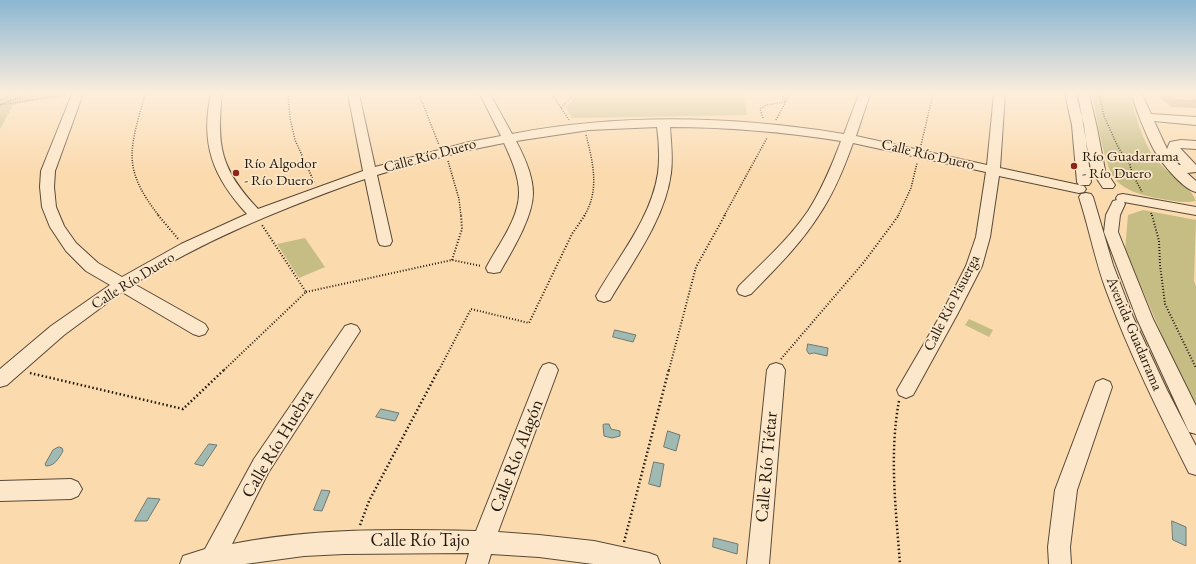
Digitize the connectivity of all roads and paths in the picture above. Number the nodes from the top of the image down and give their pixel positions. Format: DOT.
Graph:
graph roads {
  1 [pos="64,120"];
  2 [pos="140,120"];
  3 [pos="215,120"];
  4 [pos="291,120"];
  5 [pos="359,120"];
  6 [pos="498,120"];
  7 [pos="573,120"];
  8 [pos="766,120"];
  9 [pos="774,120"];
  10 [pos="855,120"];
  11 [pos="927,120"];
  12 [pos="998,120"];
  13 [pos="1077,120"];
  14 [pos="1089,120"];
  15 [pos="1106,120"];
  16 [pos="1149,120"];
  17 [pos="663,123"];
  18 [pos="579,127"];
  19 [pos="769,127"];
  20 [pos="848,137"];
  21 [pos="507,138"];
  22 [pos="1196,144"];
  23 [pos="919,152"];
  24 [pos="993,170"];
  25 [pos="370,172"];
  26 [pos="1194,178"];
  27 [pos="1108,185"];
  28 [pos="318,190"];
  29 [pos="1100,197"];
  30 [pos="1148,203"];
  31 [pos="1196,212"];
  32 [pos="256,215"];
  33 [pos="462,230"];
  34 [pos="385,242"];
  35 [pos="187,248"];
  36 [pos="452,260"];
  37 [pos="494,268"];
  38 [pos="123,285"];
  39 [pos="745,290"];
  40 [pos="306,292"];
  41 [pos="604,296"];
  42 [pos="199,329"];
  43 [pos="351,331"];
  44 [pos="1196,368"];
  45 [pos="13,369"];
  46 [pos="550,370"];
  47 [pos="776,370"];
  48 [pos="0,380"];
  49 [pos="1103,387"];
  50 [pos="906,390"];
  51 [pos="1196,426"];
  52 [pos="1196,466"];
  53 [pos="71,489"];
  54 [pos="0,491"];
  55 [pos="483,541"];
  56 [pos="354,542"];
  57 [pos="620,557"];
  58 [pos="205,563"];
  59 [pos="477,564"];
  60 [pos="649,564"];
  61 [pos="758,564"];
  62 [pos="900,564"];
  63 [pos="1060,564"];
  1 -- 38 [label="street"];
  2 -- 35 [label="path"];
  3 -- 32 [label="street"];
  4 -- 28 [label="path"];
  5 -- 25 [label="street"];
  6 -- 21 [label="street"];
  7 -- 18 [label="path"];
  8 -- 19 [label="path"];
  9 -- 19 [label="path"];
  10 -- 20 [label="street"];
  11 -- 23 [label="path"];
  12 -- 24 [label="street, Calle Río Pisuerga"];
  13 -- 29 [label="street, Avenida Guadarrama"];
  14 -- 27 [label="street"];
  15 -- 30 [label="path"];
  16 -- 26 [label="street"];
  17 -- 18 [label="street, Calle Río Duero"];
  17 -- 19 [label="street, Calle Río Duero"];
  17 -- 41 [label="street"];
  18 -- 21 [label="street, Calle Río Duero"];
  18 -- 56 [label="path"];
  19 -- 20 [label="street, Calle Río Duero"];
  19 -- 57 [label="path"];
  20 -- 23 [label="street, Calle Río Duero"];
  20 -- 39 [label="street"];
  21 -- 25 [label="street, Calle Río Duero"];
  21 -- 37 [label="street"];
  22 -- 26 [label="street"];
  23 -- 24 [label="street, Calle Río Duero"];
  23 -- 47 [label="path"];
  24 -- 29 [label="street, Calle Río Duero"];
  24 -- 50 [label="street, Calle Río Pisuerga"];
  25 -- 28 [label="street, Calle Río Duero"];
  25 -- 34 [label="street"];
  27 -- 29 [label="street"];
  27 -- 29 [label="street"];
  28 -- 32 [label="street, Calle Río Duero"];
  29 -- 30 [label="street"];
  29 -- 51 [label="street, Avenida Guadarrama"];
  29 -- 52 [label="street, Avenida Guadarrama"];
  30 -- 31 [label="street"];
  30 -- 44 [label="path"];
  32 -- 35 [label="street, Calle Río Duero"];
  32 -- 40 [label="path"];
  33 -- 36 [label="path"];
  35 -- 38 [label="street, Calle Río Duero"];
  36 -- 37 [label="path"];
  36 -- 40 [label="path"];
  38 -- 42 [label="street"];
  38 -- 45 [label="street, Calle Río Duero"];
  40 -- 45 [label="path"];
  43 -- 58 [label="street, Calle Río Huebra"];
  45 -- 48 [label="street, Calle Río Duero"];
  46 -- 55 [label="street, Calle Río Alagón"];
  47 -- 61 [label="street, Calle Río Tiétar"];
  49 -- 63 [label="street"];
  50 -- 62 [label="path"];
  53 -- 54 [label="street"];
  55 -- 56 [label="street, Calle Río Tajo"];
  55 -- 57 [label="street, Calle Río Tajo"];
  55 -- 59 [label="street, Calle Río Alagón"];
  56 -- 58 [label="street, Calle Río Tajo"];
  57 -- 60 [label="street, Calle Río Tajo"];
}
